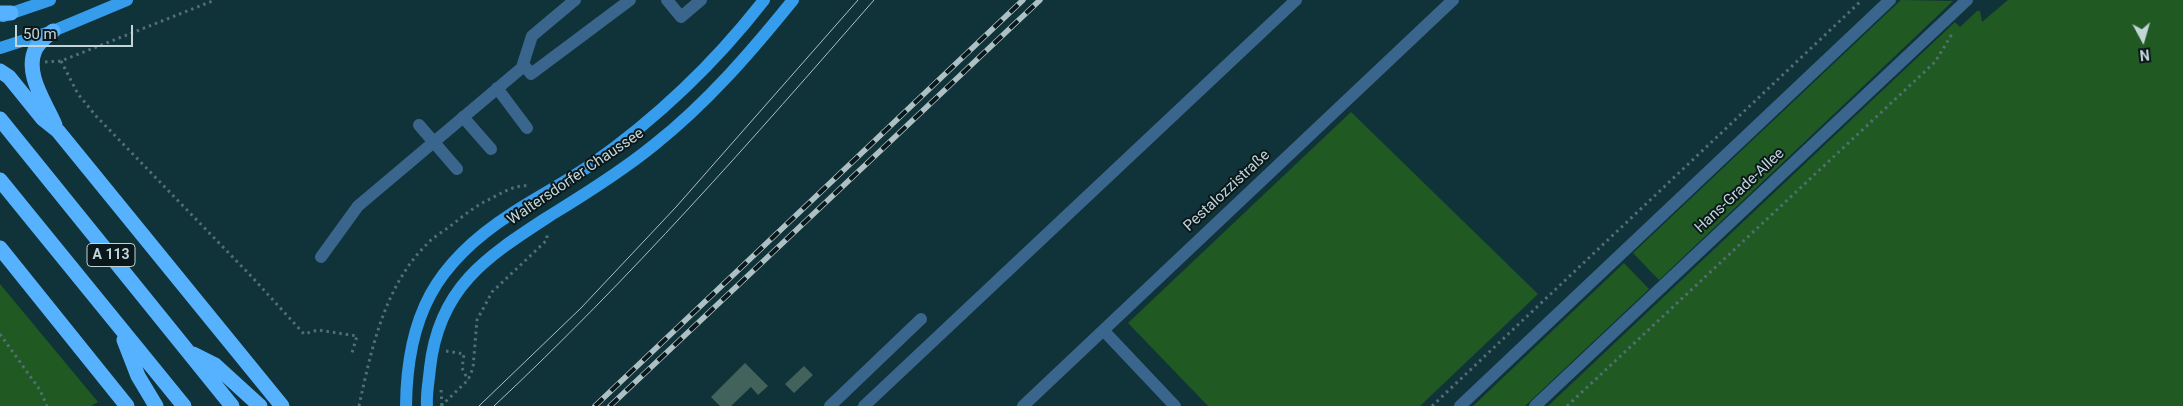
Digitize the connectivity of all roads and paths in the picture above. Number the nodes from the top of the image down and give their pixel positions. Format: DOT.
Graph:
graph roads {
  1 [pos="50,0"];
  2 [pos="127,0"];
  3 [pos="215,0"];
  4 [pos="575,0"];
  5 [pos="630,0"];
  6 [pos="667,0"];
  7 [pos="701,0"];
  8 [pos="764,0"];
  9 [pos="793,0"];
  10 [pos="1296,0"];
  11 [pos="1453,0"];
  12 [pos="1862,0"];
  13 [pos="1890,0"];
  14 [pos="1967,0"];
  15 [pos="4,14"];
  16 [pos="53,31"];
  17 [pos="1954,32"];
  18 [pos="1,47"];
  19 [pos="33,59"];
  20 [pos="60,60"];
  21 [pos="524,66"];
  22 [pos="0,71"];
  23 [pos="497,88"];
  24 [pos="463,117"];
  25 [pos="0,120"];
  26 [pos="419,125"];
  27 [pos="527,128"];
  28 [pos="58,131"];
  29 [pos="434,142"];
  30 [pos="491,148"];
  31 [pos="457,169"];
  32 [pos="0,180"];
  33 [pos="533,186"];
  34 [pos="548,231"];
  35 [pos="0,248"];
  36 [pos="320,257"];
  37 [pos="921,319"];
  38 [pos="119,327"];
  39 [pos="1104,331"];
  40 [pos="0,334"];
  41 [pos="449,351"];
  42 [pos="189,352"];
  43 [pos="352,352"];
  44 [pos="468,380"];
  45 [pos="441,390"];
  46 [pos="427,404"];
  47 [pos="47,406"];
  48 [pos="128,406"];
  49 [pos="156,406"];
  50 [pos="184,406"];
  51 [pos="232,406"];
  52 [pos="260,406"];
  53 [pos="282,406"];
  54 [pos="359,406"];
  55 [pos="406,406"];
  56 [pos="441,406"];
  57 [pos="830,406"];
  58 [pos="864,406"];
  59 [pos="1024,406"];
  60 [pos="1175,406"];
  61 [pos="1432,406"];
  62 [pos="1460,406"];
  63 [pos="1535,406"];
  64 [pos="1567,406"];
  1 -- 15 [label="main road"];
  2 -- 16 [label="main road"];
  3 -- 20 [label="path"];
  4 -- 21 [label="street"];
  5 -- 21 [label="street"];
  6 -- 7 [label="street"];
  8 -- 55 [label="main road, Waltersdorfer Chaussee"];
  9 -- 46 [label="main road, Waltersdorfer Chaussee"];
  10 -- 58 [label="street"];
  11 -- 39 [label="street, Pestalozzistraße"];
  12 -- 61 [label="path"];
  13 -- 62 [label="street"];
  14 -- 63 [label="street, Hans-Grade-Allee"];
  16 -- 18 [label="main road"];
  16 -- 19 [label="highway"];
  17 -- 64 [label="path"];
  19 -- 20 [label="path"];
  19 -- 28 [label="highway"];
  20 -- 43 [label="path"];
  21 -- 23 [label="street"];
  22 -- 28 [label="highway"];
  23 -- 24 [label="street"];
  23 -- 27 [label="street"];
  24 -- 29 [label="street"];
  24 -- 30 [label="street"];
  25 -- 42 [label="highway, A 113"];
  26 -- 29 [label="street"];
  28 -- 53 [label="highway"];
  29 -- 31 [label="street"];
  29 -- 36 [label="street"];
  32 -- 38 [label="highway, A 113"];
  33 -- 54 [label="path"];
  34 -- 44 [label="path"];
  35 -- 48 [label="highway"];
  37 -- 57 [label="street"];
  38 -- 49 [label="highway"];
  38 -- 50 [label="highway, A 113"];
  39 -- 59 [label="street, Pestalozzistraße"];
  39 -- 60 [label="street"];
  40 -- 47 [label="path"];
  41 -- 44 [label="path"];
  42 -- 51 [label="highway, A 113"];
  42 -- 52 [label="highway"];
  44 -- 56 [label="path"];
  45 -- 56 [label="path, bridge"];
}
